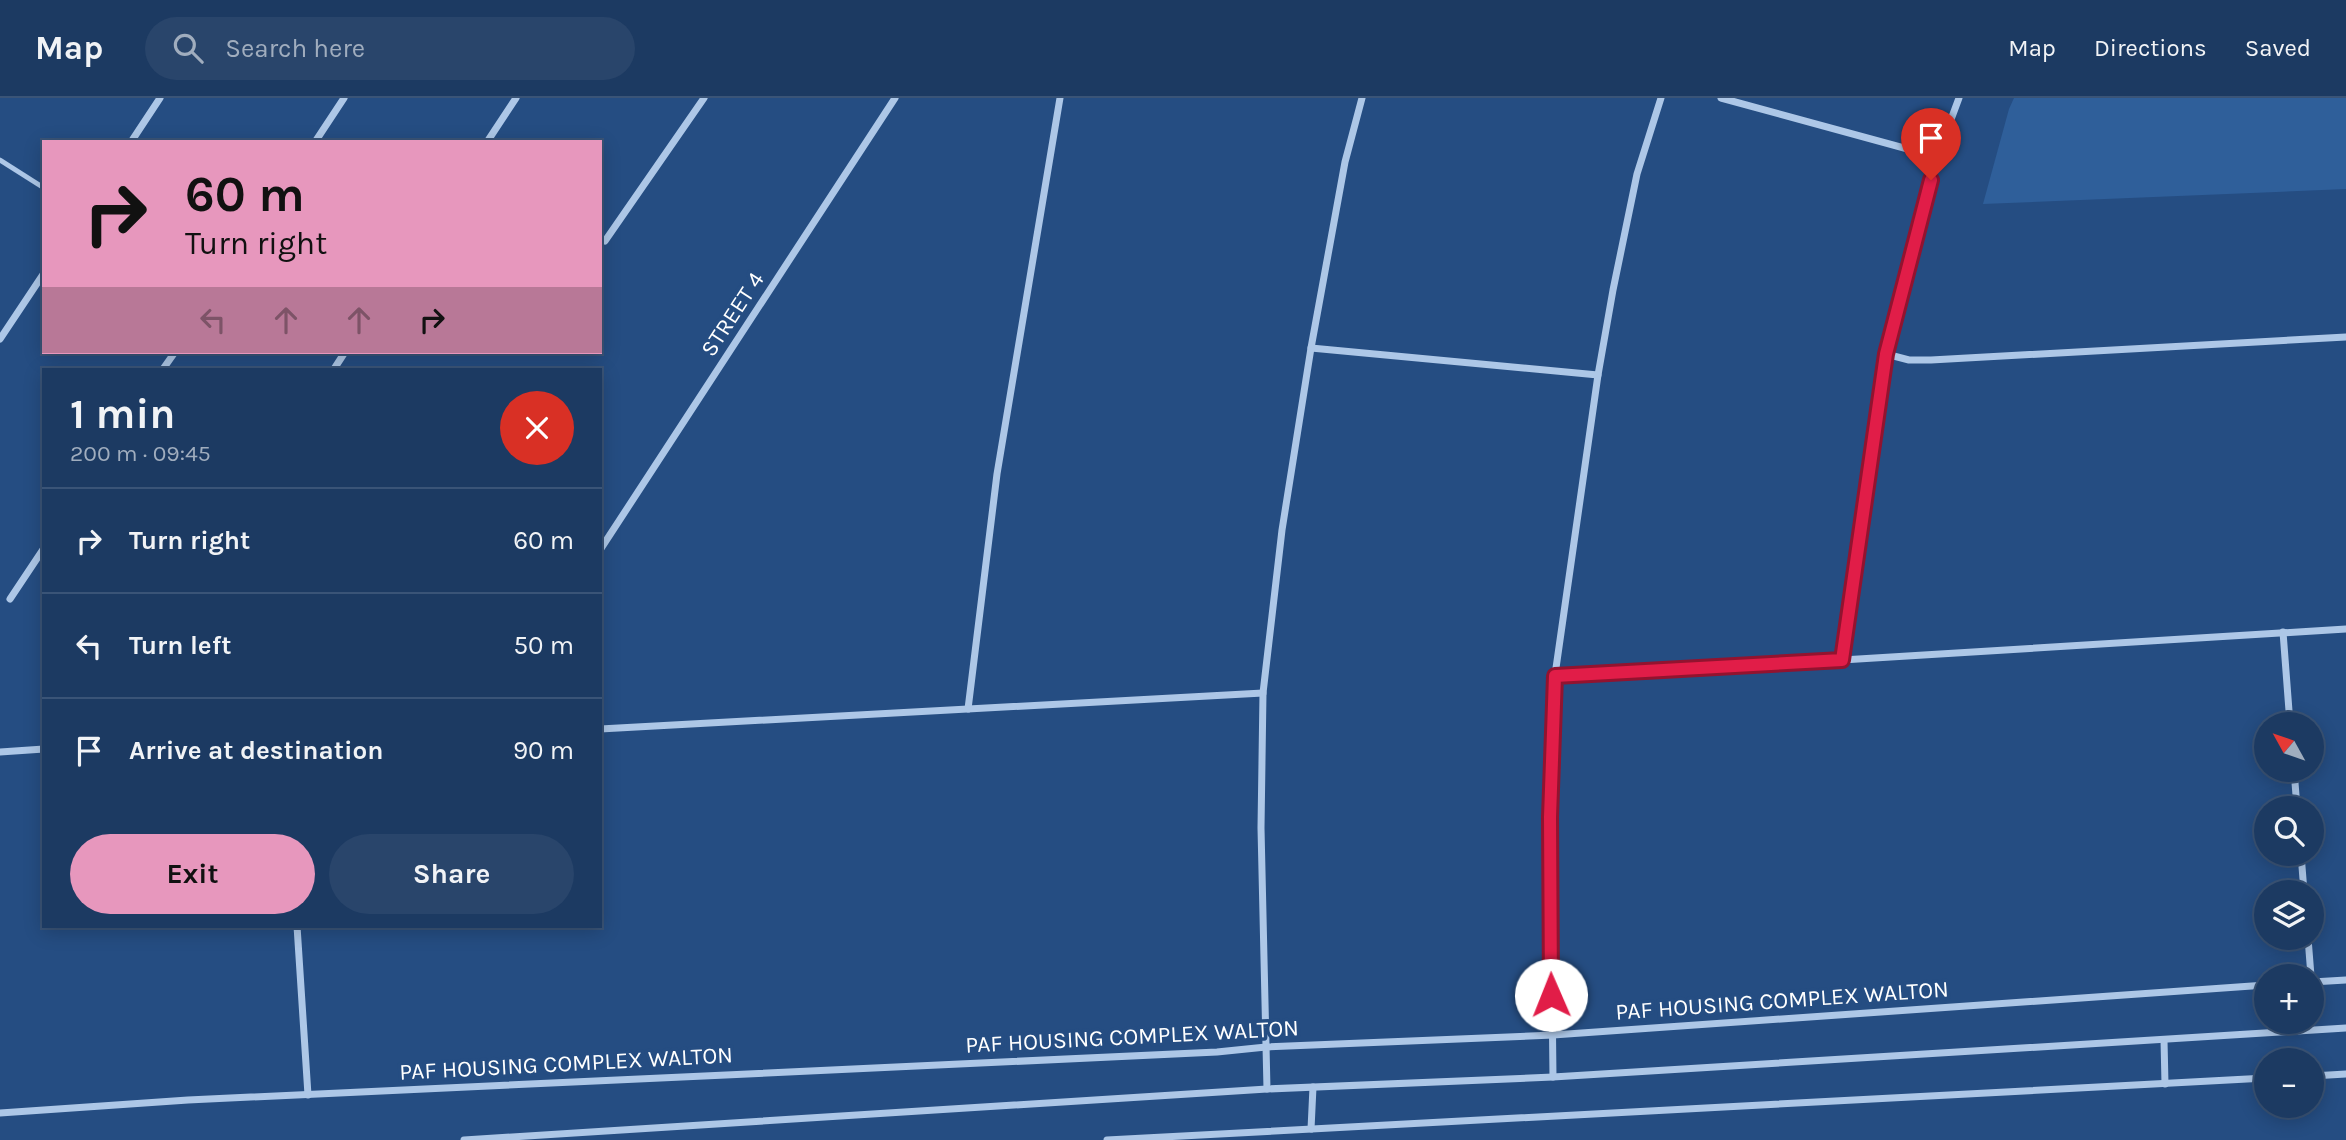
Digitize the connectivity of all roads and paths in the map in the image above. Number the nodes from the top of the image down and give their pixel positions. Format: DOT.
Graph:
graph roads {
  1 [pos="160,98"];
  2 [pos="344,98"];
  3 [pos="516,98"];
  4 [pos="895,98"];
  5 [pos="1060,98"];
  6 [pos="1362,98"];
  7 [pos="1661,98"];
  8 [pos="1721,98"];
  9 [pos="1959,98"];
  10 [pos="700,99"];
  11 [pos="132,140"];
  12 [pos="316,140"];
  13 [pos="488,140"];
  14 [pos="1937,157"];
  15 [pos="0,160"];
  16 [pos="42,187"];
  17 [pos="605,241"];
  18 [pos="42,276"];
  19 [pos="2346,337"];
  20 [pos="0,338"];
  21 [pos="1311,348"];
  22 [pos="1886,354"];
  23 [pos="1598,375"];
  24 [pos="602,547"];
  25 [pos="42,551"];
  26 [pos="10,599"];
  27 [pos="2346,629"];
  28 [pos="2283,632"];
  29 [pos="1842,660"];
  30 [pos="1555,676"];
  31 [pos="1263,693"];
  32 [pos="968,709"];
  33 [pos="2289,712"];
  34 [pos="602,729"];
  35 [pos="42,749"];
  36 [pos="0,752"];
  37 [pos="297,928"];
  38 [pos="2346,980"];
  39 [pos="2324,981"];
  40 [pos="2254,986"];
  41 [pos="2346,1028"];
  42 [pos="1553,1035"];
  43 [pos="2164,1040"];
  44 [pos="1266,1047"];
  45 [pos="2346,1074"];
  46 [pos="2324,1075"];
  47 [pos="1553,1077"];
  48 [pos="2254,1079"];
  49 [pos="2165,1084"];
  50 [pos="1313,1087"];
  51 [pos="1267,1089"];
  52 [pos="308,1095"];
  53 [pos="0,1113"];
  54 [pos="1311,1129"];
  55 [pos="464,1140"];
  56 [pos="1107,1140"];
  1 -- 11 [label="street"];
  2 -- 12 [label="street"];
  3 -- 13 [label="street"];
  4 -- 24 [label="street, STREET 4"];
  5 -- 32 [label="street"];
  6 -- 21 [label="street"];
  7 -- 23 [label="street"];
  8 -- 14 [label="street"];
  9 -- 14 [label="street"];
  10 -- 17 [label="street"];
  14 -- 22 [label="street"];
  15 -- 16 [label="lane"];
  18 -- 20 [label="street"];
  19 -- 22 [label="street"];
  21 -- 23 [label="street"];
  21 -- 31 [label="street"];
  22 -- 29 [label="street"];
  23 -- 30 [label="street"];
  25 -- 26 [label="street"];
  27 -- 28 [label="street"];
  28 -- 29 [label="street"];
  28 -- 33 [label="street"];
  29 -- 30 [label="street"];
  30 -- 42 [label="street"];
  31 -- 32 [label="street"];
  31 -- 44 [label="street"];
  32 -- 34 [label="street"];
  35 -- 36 [label="street"];
  37 -- 52 [label="street"];
  38 -- 39 [label="street"];
  40 -- 42 [label="street, PAF HOUSING COMPLEX WALTON"];
  41 -- 43 [label="street"];
  42 -- 44 [label="street, PAF HOUSING COMPLEX WALTON"];
  42 -- 47 [label="street"];
  43 -- 47 [label="street"];
  43 -- 49 [label="street"];
  44 -- 51 [label="street"];
  44 -- 52 [label="street, PAF HOUSING COMPLEX WALTON"];
  45 -- 46 [label="street"];
  47 -- 50 [label="street"];
  48 -- 49 [label="street"];
  49 -- 54 [label="street"];
  50 -- 51 [label="street"];
  50 -- 54 [label="street"];
  51 -- 55 [label="street"];
  52 -- 53 [label="street, PAF HOUSING COMPLEX WALTON"];
  54 -- 56 [label="street"];
}
